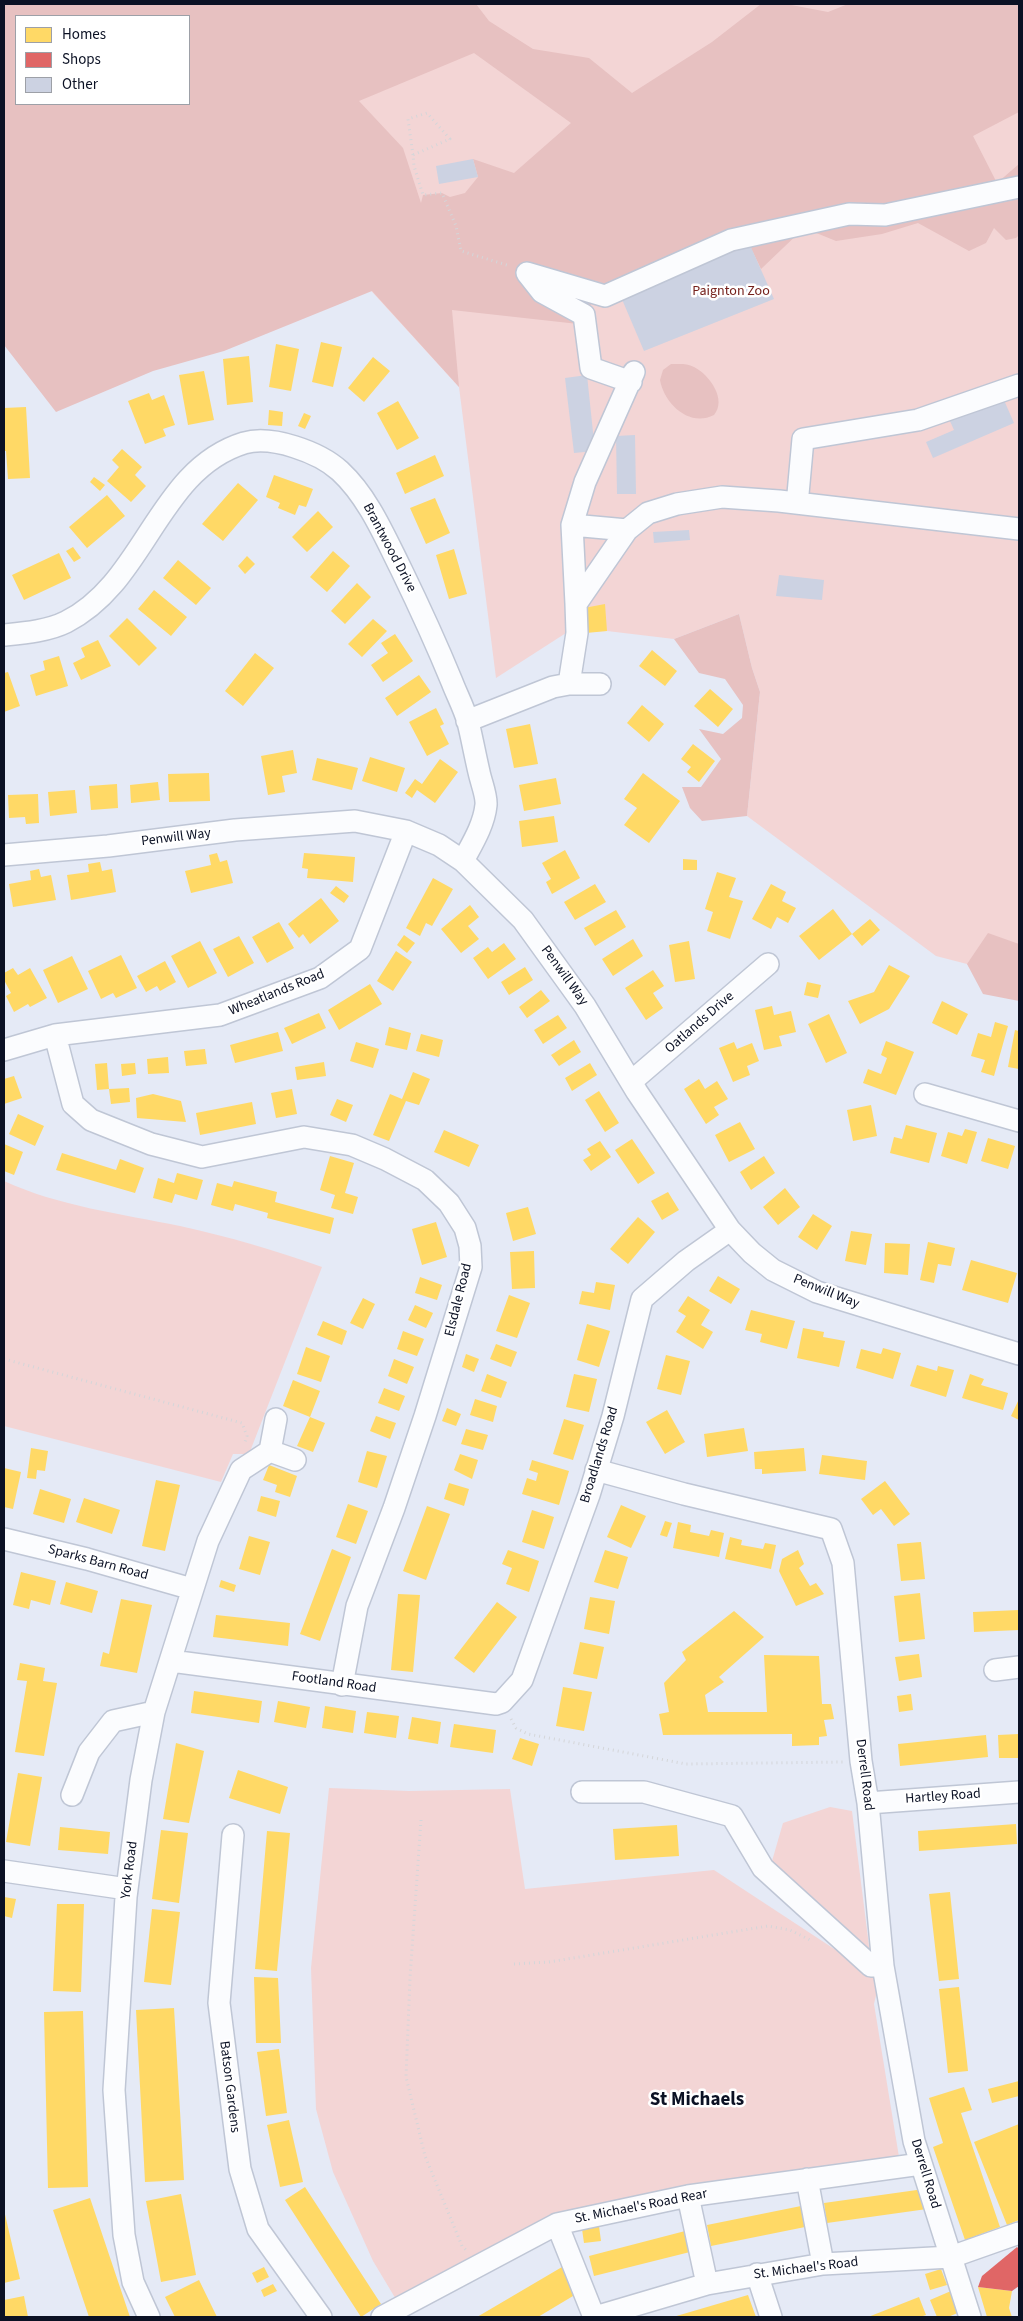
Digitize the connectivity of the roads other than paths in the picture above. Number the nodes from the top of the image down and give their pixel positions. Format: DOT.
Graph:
graph roads {
  1 [pos="1019,187"];
  2 [pos="527,273"];
  3 [pos="591,305"];
  4 [pos="1019,385"];
  5 [pos="798,494"];
  6 [pos="572,525"];
  7 [pos="1019,529"];
  8 [pos="627,530"];
  9 [pos="576,604"];
  10 [pos="4,635"];
  11 [pos="569,684"];
  12 [pos="600,684"];
  13 [pos="468,721"];
  14 [pos="406,831"];
  15 [pos="4,855"];
  16 [pos="463,861"];
  17 [pos="768,964"];
  18 [pos="55,1036"];
  19 [pos="4,1050"];
  20 [pos="632,1081"];
  21 [pos="925,1094"];
  22 [pos="1019,1121"];
  23 [pos="730,1230"];
  24 [pos="1019,1354"];
  25 [pos="276,1419"];
  26 [pos="270,1451"];
  27 [pos="295,1460"];
  28 [pos="596,1470"];
  29 [pos="4,1539"];
  30 [pos="192,1589"];
  31 [pos="171,1661"];
  32 [pos="1019,1667"];
  33 [pos="994,1670"];
  34 [pos="342,1685"];
  35 [pos="499,1703"];
  36 [pos="154,1712"];
  37 [pos="582,1792"];
  38 [pos="1019,1792"];
  39 [pos="72,1795"];
  40 [pos="868,1803"];
  41 [pos="233,1835"];
  42 [pos="4,1871"];
  43 [pos="127,1889"];
  44 [pos="883,1966"];
  45 [pos="921,2164"];
  46 [pos="807,2179"];
  47 [pos="688,2196"];
  48 [pos="557,2224"];
  49 [pos="1019,2233"];
  50 [pos="951,2257"];
  51 [pos="823,2264"];
  52 [pos="757,2274"];
  53 [pos="707,2284"];
  54 [pos="149,2317"];
  55 [pos="321,2317"];
  56 [pos="382,2317"];
  57 [pos="594,2317"];
  58 [pos="771,2317"];
  59 [pos="970,2317"];
  1 -- 2 [label="street"];
  2 -- 3 [label="street"];
  2 -- 6 [label="street"];
  4 -- 5 [label="street"];
  6 -- 8 [label="street"];
  6 -- 9 [label="street"];
  7 -- 8 [label="street"];
  8 -- 9 [label="street"];
  9 -- 11 [label="street"];
  10 -- 13 [label="street, Brantwood Drive"];
  11 -- 12 [label="street"];
  11 -- 13 [label="street"];
  13 -- 16 [label="street, Brantwood Drive"];
  14 -- 15 [label="street, Penwill Way"];
  14 -- 16 [label="street, Penwill Way"];
  14 -- 18 [label="street, Wheatlands Road"];
  16 -- 20 [label="street, Penwill Way"];
  17 -- 20 [label="street, Oatlands Drive"];
  18 -- 19 [label="street, Wheatlands Road"];
  18 -- 34 [label="street, Elsdale Road"];
  20 -- 23 [label="street, Penwill Way"];
  21 -- 22 [label="street"];
  23 -- 24 [label="street, Penwill Way"];
  23 -- 28 [label="street, Broadlands Road"];
  25 -- 26 [label="street"];
  26 -- 27 [label="street"];
  26 -- 30 [label="street, York Road"];
  28 -- 35 [label="street, Broadlands Road"];
  28 -- 40 [label="street, Derrell Road"];
  29 -- 30 [label="street, Sparks Barn Road"];
  30 -- 31 [label="street, York Road"];
  31 -- 34 [label="street, Footland Road"];
  31 -- 36 [label="street, York Road"];
  32 -- 33 [label="street"];
  34 -- 35 [label="street, Footland Road"];
  36 -- 39 [label="street"];
  36 -- 43 [label="street, York Road"];
  37 -- 44 [label="street"];
  38 -- 40 [label="street, Hartley Road"];
  40 -- 44 [label="street, Derrell Road"];
  41 -- 55 [label="street, Batson Gardens"];
  42 -- 43 [label="street"];
  43 -- 54 [label="street, York Road"];
  44 -- 45 [label="street, Derrell Road"];
  45 -- 46 [label="street, St. Michael's Road Rear"];
  45 -- 50 [label="street, Derrell Road"];
  46 -- 47 [label="street, St. Michael's Road Rear"];
  46 -- 51 [label="street"];
  47 -- 48 [label="street, St. Michael's Road Rear"];
  47 -- 53 [label="street"];
  48 -- 56 [label="street, St. Michael's Road Rear"];
  48 -- 57 [label="street"];
  49 -- 50 [label="street, St. Michael's Road"];
  50 -- 51 [label="street, St. Michael's Road"];
  50 -- 59 [label="street, Derrell Road"];
  51 -- 52 [label="street, St. Michael's Road"];
  52 -- 53 [label="street, St. Michael's Road"];
  52 -- 58 [label="street"];
  53 -- 57 [label="street, St. Michael's Road"];
}
